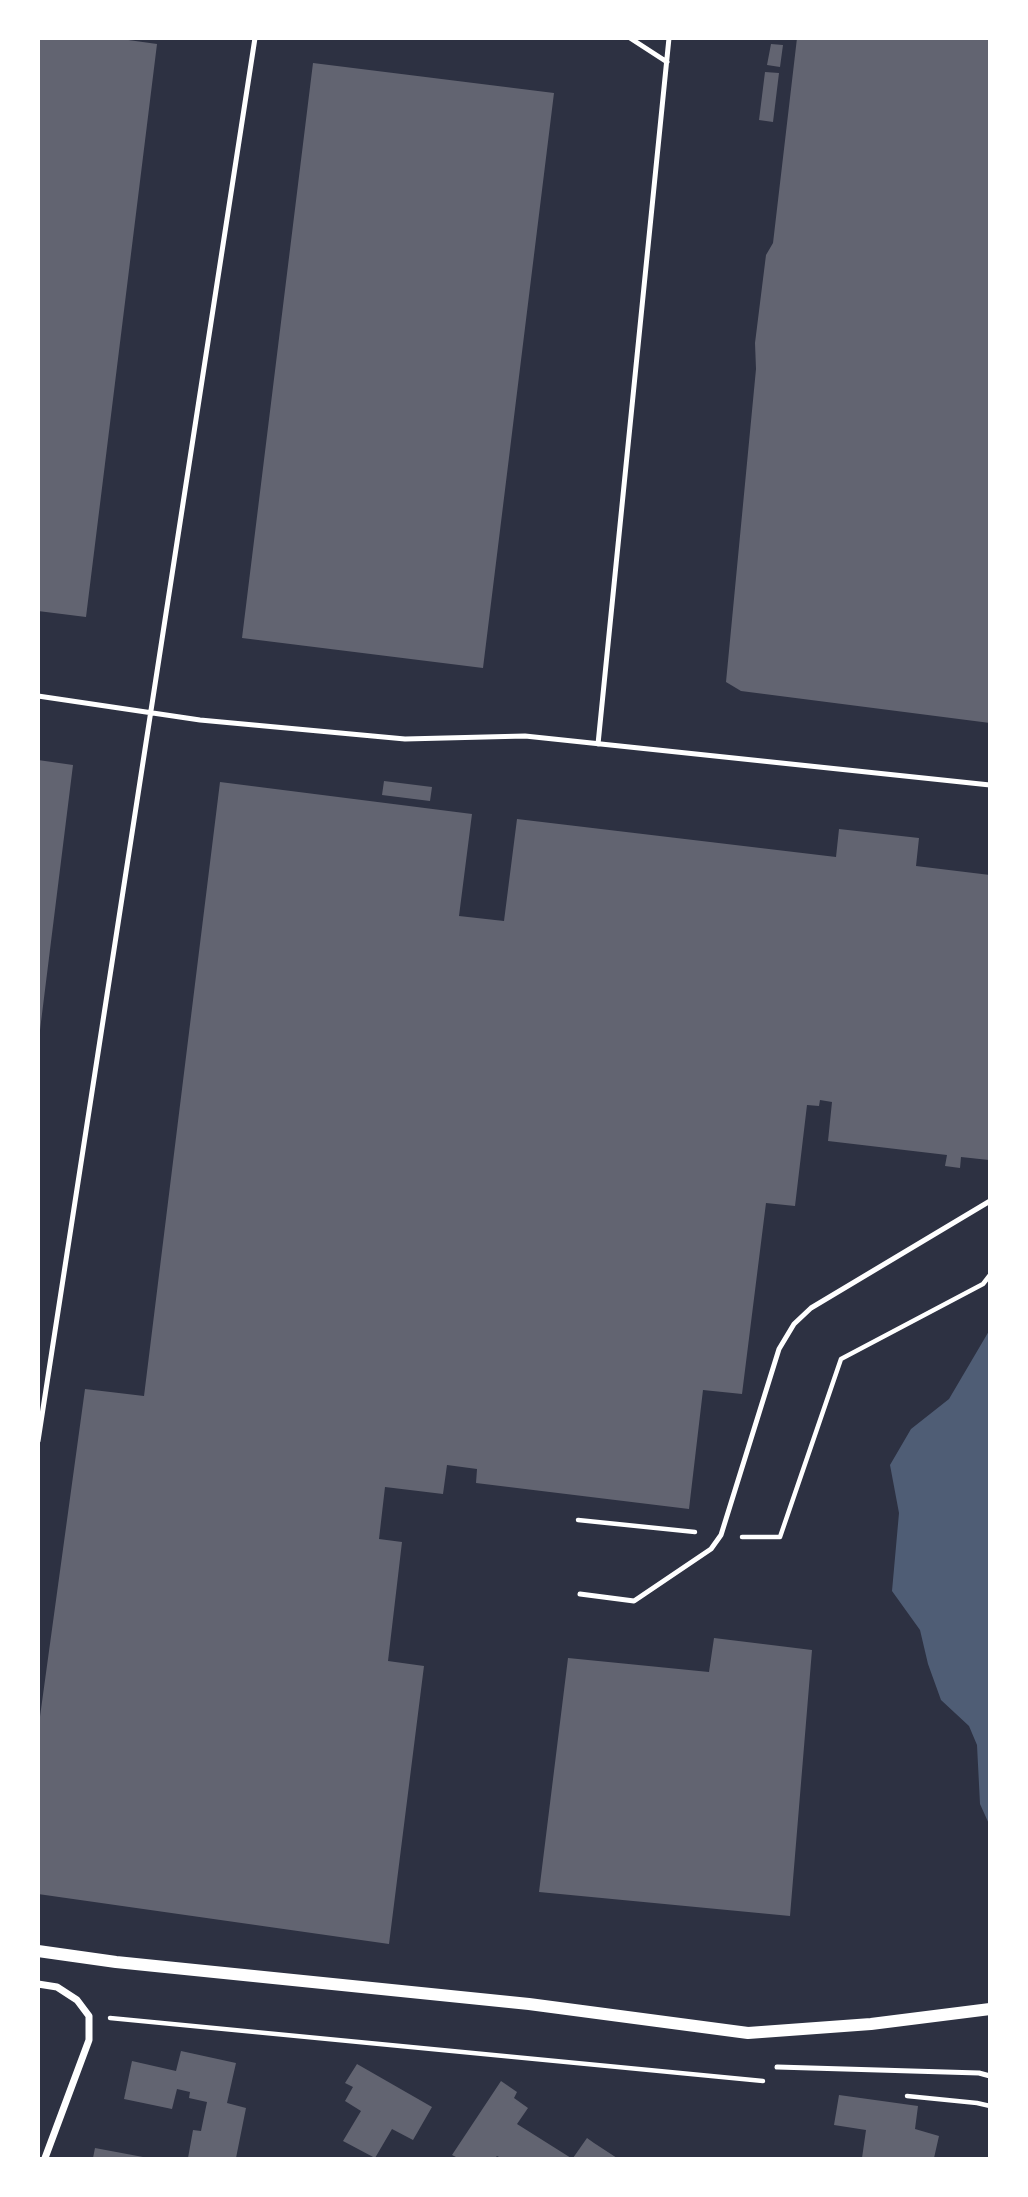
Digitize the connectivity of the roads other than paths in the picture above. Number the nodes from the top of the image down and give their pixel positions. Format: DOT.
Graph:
graph roads {
  1 [pos="255,38"];
  2 [pos="630,38"];
  3 [pos="669,38"];
  4 [pos="667,62"];
  5 [pos="38,696"];
  6 [pos="150,712"];
  7 [pos="598,744"];
  8 [pos="989,785"];
  9 [pos="989,1201"];
  10 [pos="38,1441"];
  11 [pos="580,1594"];
  12 [pos="38,1951"];
  13 [pos="38,1984"];
  14 [pos="989,2009"];
  15 [pos="777,2067"];
  16 [pos="989,2076"];
  17 [pos="46,2158"];
  1 -- 6 [label="lane"];
  2 -- 4 [label="lane"];
  3 -- 4 [label="lane"];
  4 -- 7 [label="lane"];
  5 -- 6 [label="lane"];
  6 -- 7 [label="lane"];
  6 -- 10 [label="lane"];
  7 -- 8 [label="lane"];
  9 -- 11 [label="lane"];
  12 -- 14 [label="street"];
  13 -- 17 [label="street"];
  15 -- 16 [label="lane"];
}
